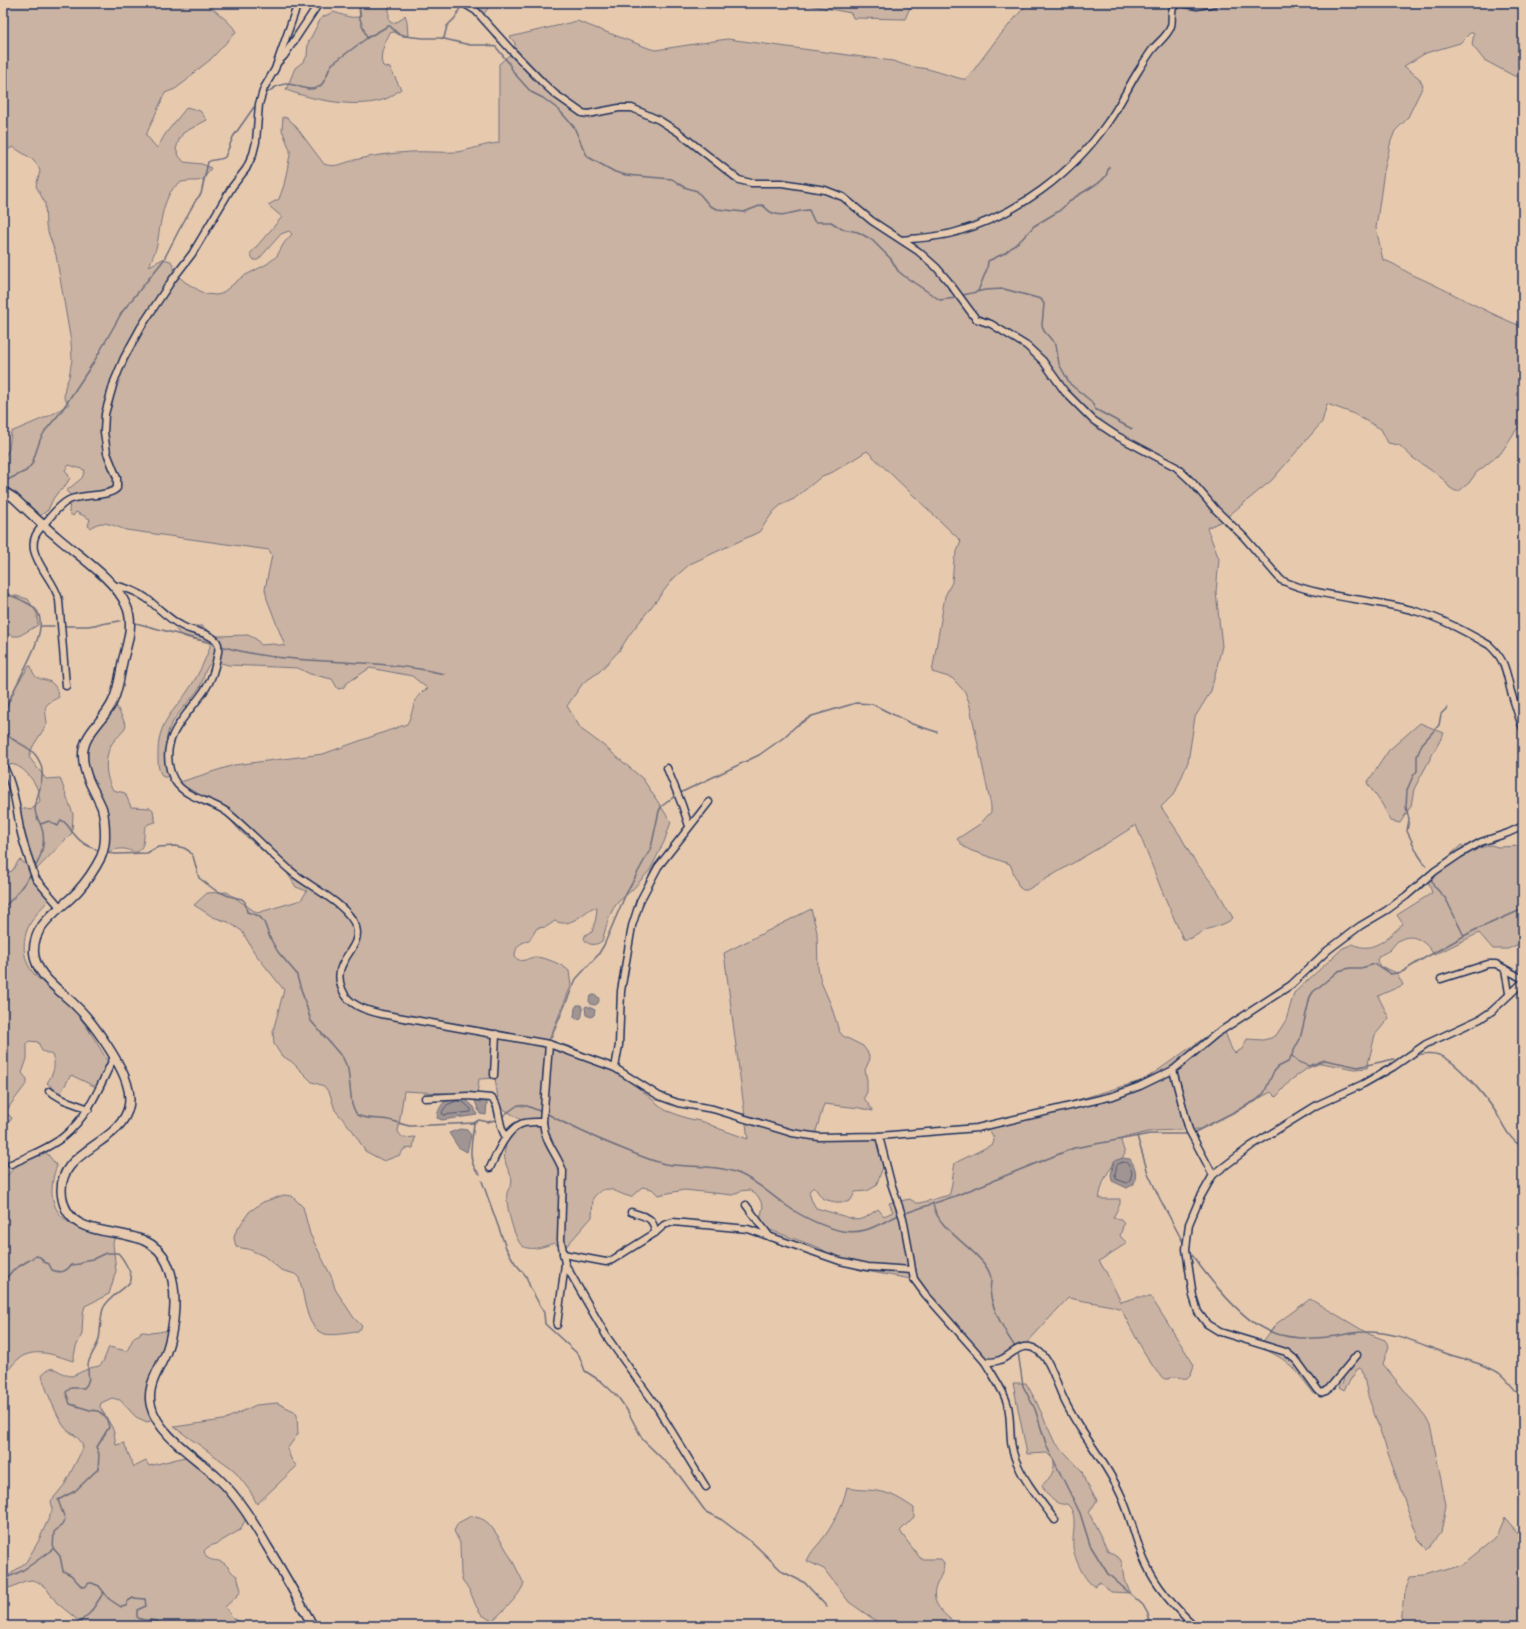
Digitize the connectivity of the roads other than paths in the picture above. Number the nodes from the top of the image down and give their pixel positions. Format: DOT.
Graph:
graph roads {
  1 [pos="298,3"];
  2 [pos="319,3"];
  3 [pos="462,3"];
  4 [pos="1215,3"];
  5 [pos="277,63"];
  6 [pos="902,240"];
  7 [pos="3,491"];
  8 [pos="43,525"];
  9 [pos="112,585"];
  10 [pos="66,686"];
  11 [pos="1523,728"];
  12 [pos="3,765"];
  13 [pos="667,768"];
  14 [pos="709,802"];
  15 [pos="689,826"];
  16 [pos="1523,826"];
  17 [pos="60,907"];
  18 [pos="1505,969"];
  19 [pos="1441,979"];
  20 [pos="1523,980"];
  21 [pos="1509,993"];
  22 [pos="496,1034"];
  23 [pos="549,1044"];
  24 [pos="114,1058"];
  25 [pos="615,1068"];
  26 [pos="1173,1070"];
  27 [pos="494,1075"];
  28 [pos="49,1091"];
  29 [pos="425,1098"];
  30 [pos="89,1109"];
  31 [pos="543,1119"];
  32 [pos="879,1136"];
  33 [pos="506,1138"];
  34 [pos="11,1164"];
  35 [pos="490,1168"];
  36 [pos="1214,1175"];
  37 [pos="746,1205"];
  38 [pos="631,1212"];
  39 [pos="655,1233"];
  40 [pos="770,1237"];
  41 [pos="563,1254"];
  42 [pos="565,1264"];
  43 [pos="912,1270"];
  44 [pos="557,1325"];
  45 [pos="1357,1355"];
  46 [pos="985,1362"];
  47 [pos="706,1487"];
  48 [pos="1055,1520"];
  49 [pos="313,1626"];
  50 [pos="1195,1626"];
  1 -- 5 [label="street"];
  2 -- 5 [label="street"];
  3 -- 6 [label="street"];
  4 -- 6 [label="street"];
  5 -- 8 [label="street"];
  6 -- 11 [label="street"];
  7 -- 8 [label="main road"];
  8 -- 9 [label="main road"];
  8 -- 10 [label="street"];
  9 -- 17 [label="main road"];
  9 -- 22 [label="street"];
  12 -- 17 [label="street"];
  13 -- 15 [label="street"];
  14 -- 15 [label="street"];
  15 -- 25 [label="street"];
  16 -- 26 [label="street"];
  17 -- 24 [label="main road"];
  18 -- 19 [label="street"];
  18 -- 20 [label="street"];
  18 -- 21 [label="street"];
  20 -- 21 [label="street"];
  21 -- 36 [label="street"];
  22 -- 23 [label="street"];
  22 -- 27 [label="street"];
  23 -- 25 [label="street"];
  23 -- 31 [label="street"];
  24 -- 30 [label="street"];
  24 -- 49 [label="main road"];
  25 -- 32 [label="street"];
  26 -- 32 [label="street"];
  26 -- 36 [label="street"];
  28 -- 30 [label="street"];
  29 -- 33 [label="street"];
  30 -- 34 [label="street"];
  31 -- 33 [label="street"];
  31 -- 41 [label="street"];
  32 -- 43 [label="street"];
  33 -- 35 [label="street"];
  36 -- 45 [label="street"];
  37 -- 40 [label="street"];
  38 -- 39 [label="street"];
  39 -- 40 [label="street"];
  39 -- 41 [label="street"];
  40 -- 43 [label="street"];
  41 -- 42 [label="street"];
  42 -- 44 [label="street"];
  42 -- 47 [label="street"];
  43 -- 46 [label="street"];
  46 -- 48 [label="street"];
  46 -- 50 [label="street"];
}
